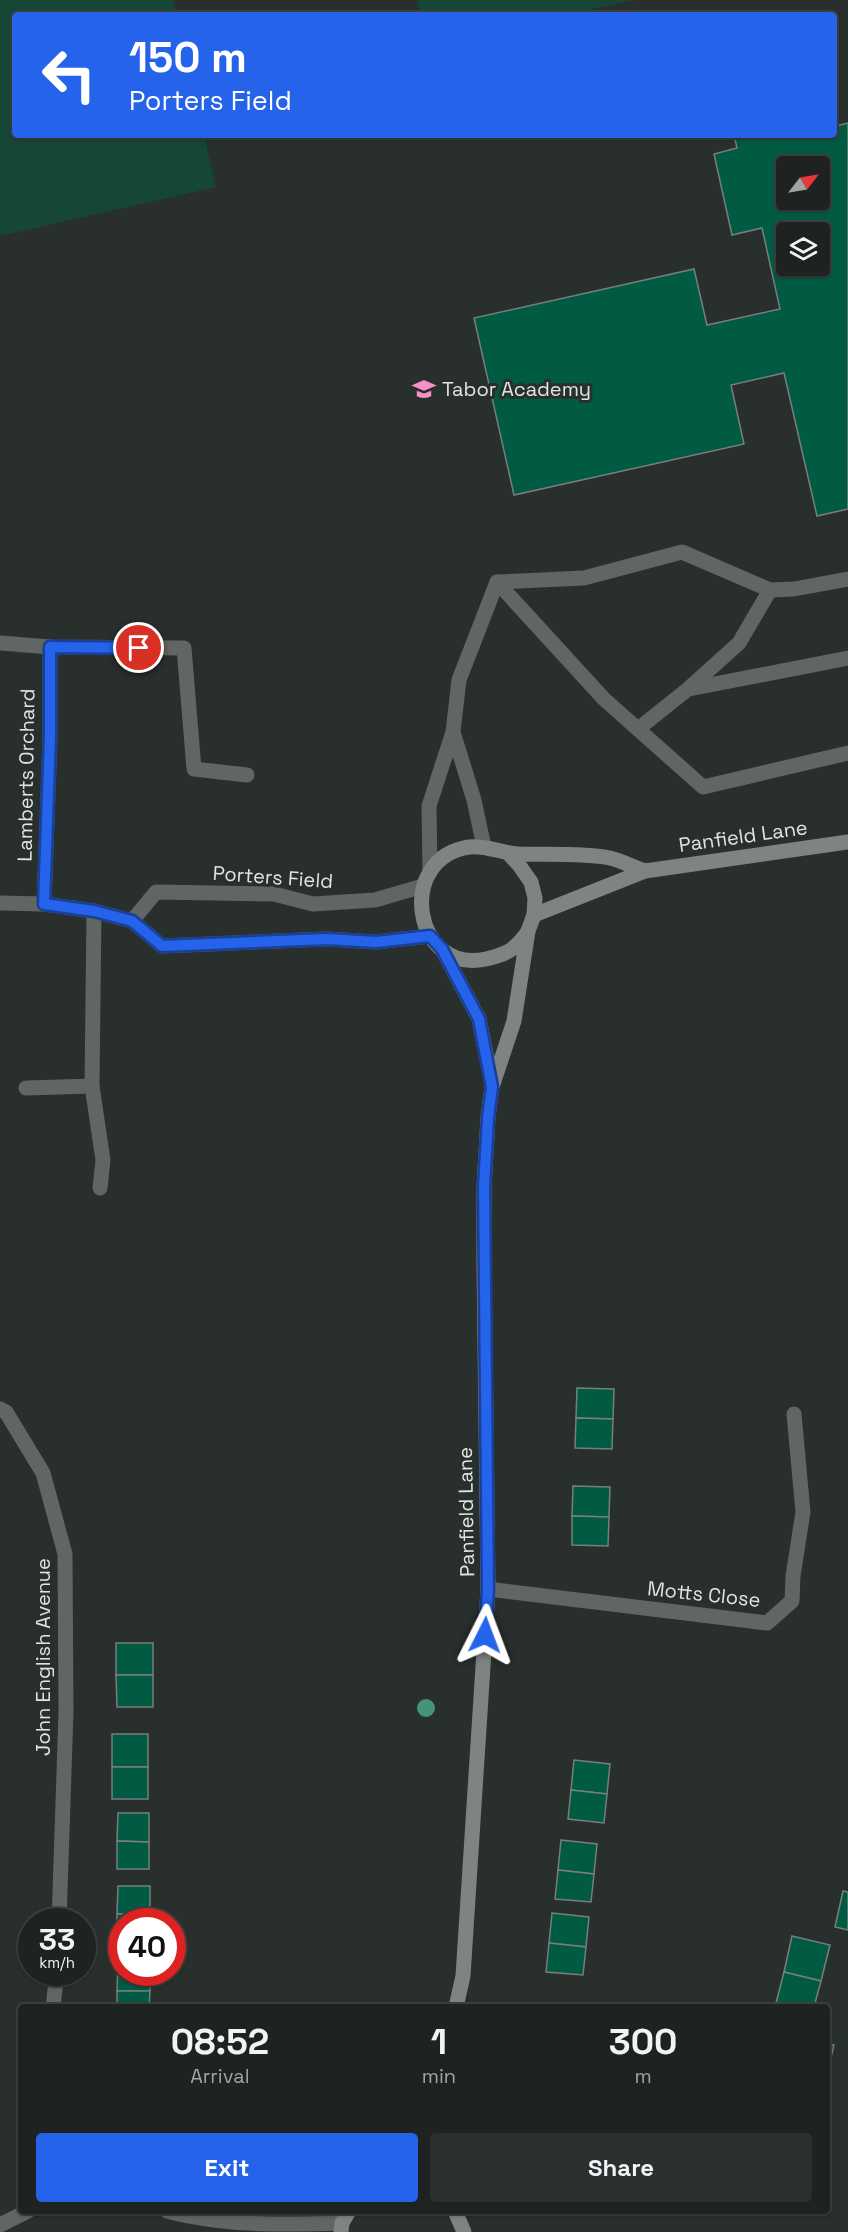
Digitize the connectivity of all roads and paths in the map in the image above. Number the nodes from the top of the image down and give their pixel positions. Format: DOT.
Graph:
graph roads {
  1 [pos="848,579"];
  2 [pos="497,582"];
  3 [pos="770,590"];
  4 [pos="0,643"];
  5 [pos="50,647"];
  6 [pos="848,658"];
  7 [pos="688,689"];
  8 [pos="638,729"];
  9 [pos="453,732"];
  10 [pos="848,753"];
  11 [pos="247,775"];
  12 [pos="848,842"];
  13 [pos="484,847"];
  14 [pos="508,853"];
  15 [pos="645,871"];
  16 [pos="427,879"];
  17 [pos="0,903"];
  18 [pos="44,904"];
  19 [pos="94,911"];
  20 [pos="534,915"];
  21 [pos="132,921"];
  22 [pos="528,931"];
  23 [pos="430,936"];
  24 [pos="442,949"];
  25 [pos="92,1086"];
  26 [pos="492,1087"];
  27 [pos="26,1088"];
  28 [pos="100,1188"];
  29 [pos="0,1409"];
  30 [pos="795,1414"];
  31 [pos="488,1589"];
  32 [pos="59,1908"];
  33 [pos="55,1986"];
  34 [pos="53,2004"];
  35 [pos="457,2004"];
  36 [pos="22,2214"];
  37 [pos="177,2214"];
  38 [pos="456,2214"];
  39 [pos="344,2222"];
  40 [pos="0,2225"];
  41 [pos="464,2232"];
  1 -- 3 [label="street"];
  2 -- 3 [label="street"];
  2 -- 8 [label="street"];
  2 -- 9 [label="street"];
  3 -- 7 [label="street"];
  4 -- 5 [label="street"];
  5 -- 11 [label="street"];
  5 -- 18 [label="street, Lamberts Orchard"];
  6 -- 7 [label="street"];
  7 -- 8 [label="street"];
  8 -- 10 [label="street"];
  9 -- 13 [label="street"];
  9 -- 16 [label="street"];
  12 -- 15 [label="street, Panfield Lane"];
  13 -- 14 [label="street, Panfield Lane"];
  13 -- 16 [label="street, Panfield Lane"];
  14 -- 15 [label="street, Panfield Lane"];
  14 -- 20 [label="street, Panfield Lane"];
  15 -- 20 [label="street, Panfield Lane"];
  16 -- 21 [label="street, Porters Field"];
  16 -- 23 [label="street, Panfield Lane"];
  17 -- 18 [label="street"];
  18 -- 19 [label="street"];
  19 -- 21 [label="street"];
  19 -- 25 [label="street"];
  20 -- 22 [label="street, Panfield Lane"];
  21 -- 23 [label="street"];
  22 -- 24 [label="street, Panfield Lane"];
  22 -- 26 [label="street, Panfield Lane"];
  23 -- 24 [label="street, Panfield Lane"];
  24 -- 26 [label="street, Panfield Lane"];
  25 -- 27 [label="street"];
  25 -- 28 [label="street"];
  26 -- 31 [label="street, Panfield Lane"];
  29 -- 32 [label="street, John English Avenue"];
  30 -- 31 [label="street, Motts Close"];
  31 -- 35 [label="street, Panfield Lane"];
  33 -- 34 [label="street"];
  36 -- 40 [label="street"];
  37 -- 39 [label="street"];
  38 -- 41 [label="street"];
}
